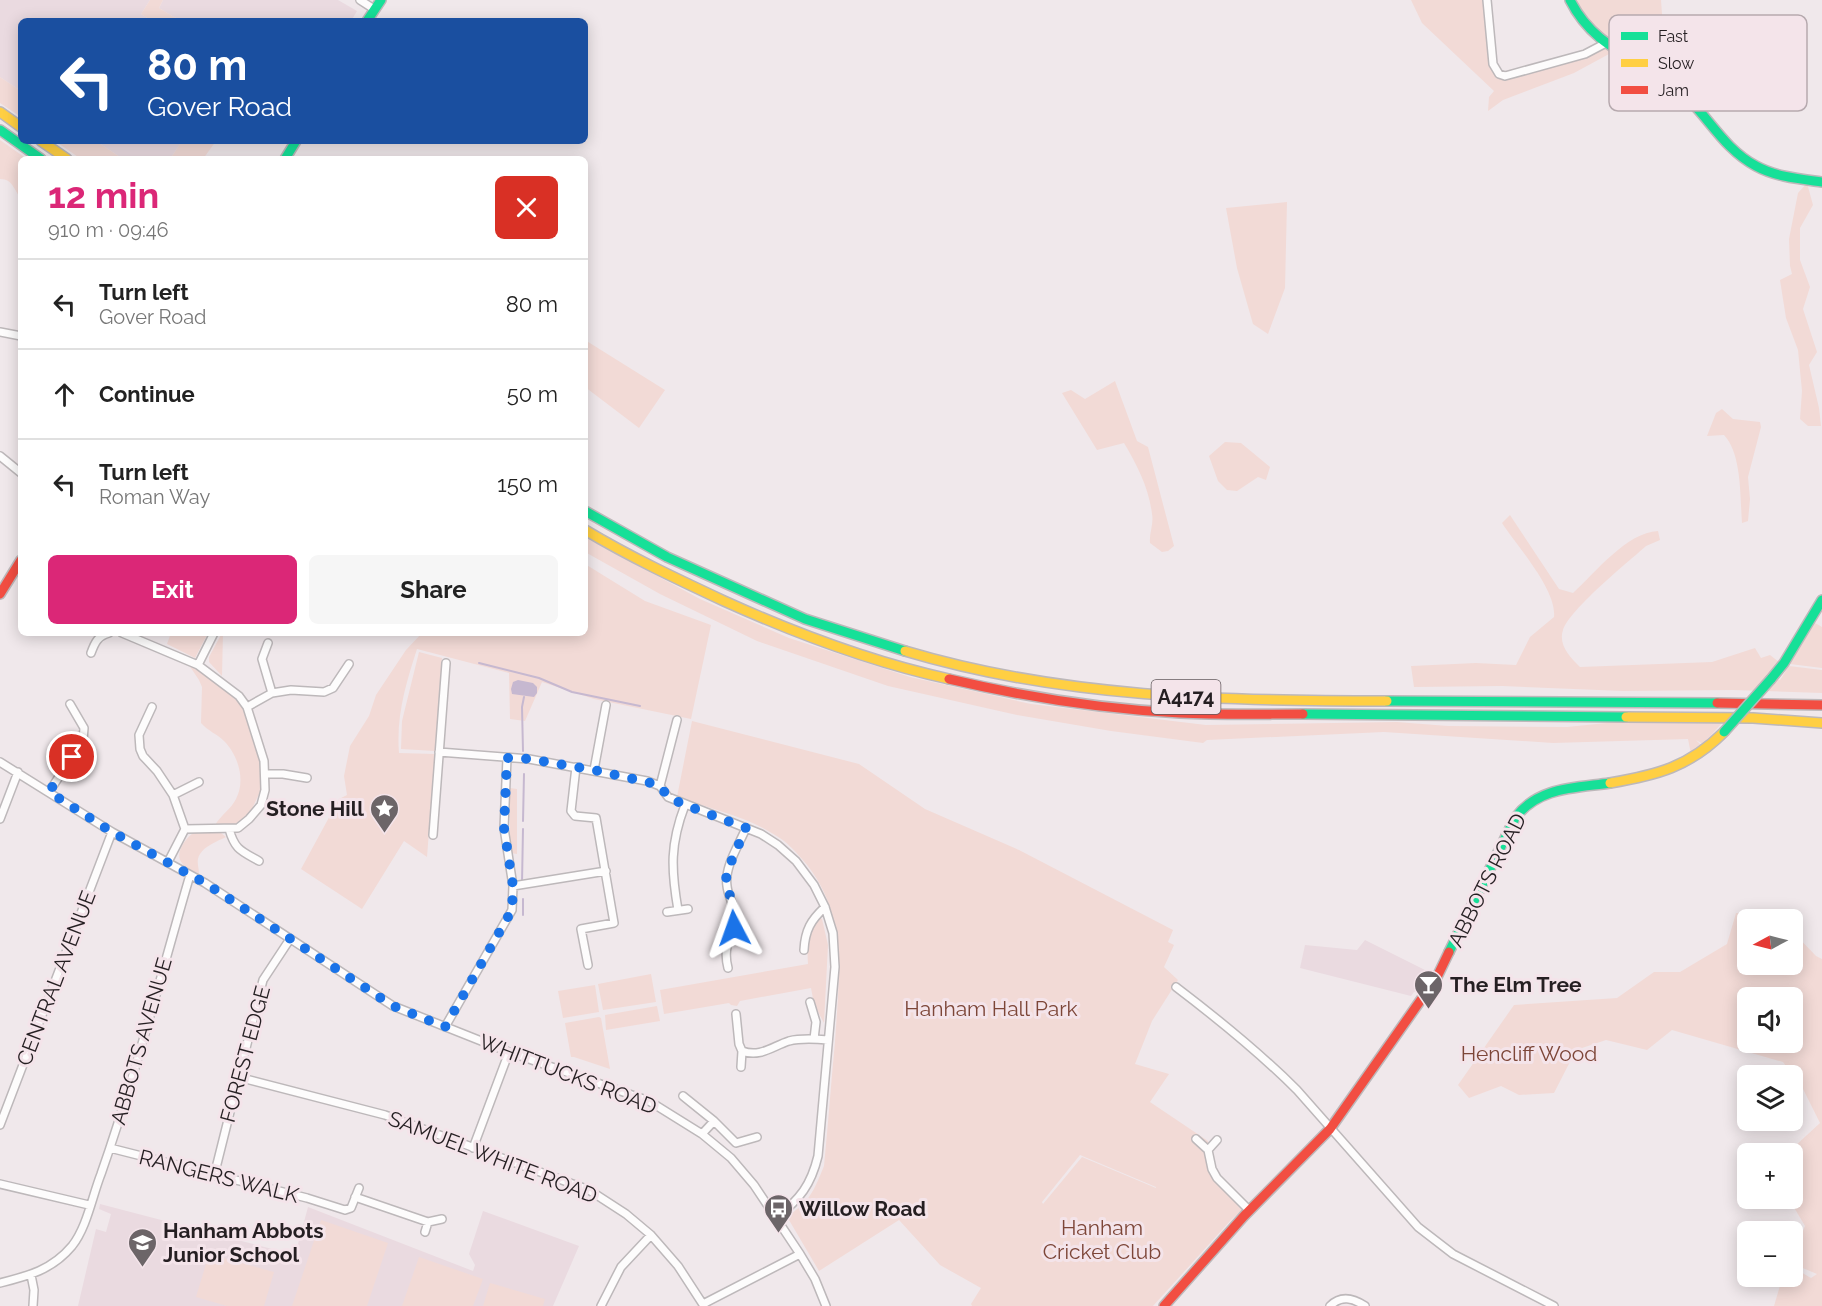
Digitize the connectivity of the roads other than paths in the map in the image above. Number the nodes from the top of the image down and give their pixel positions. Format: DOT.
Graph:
graph roads {
  1 [pos="360,0"];
  2 [pos="381,0"];
  3 [pos="1487,0"];
  4 [pos="1570,0"];
  5 [pos="374,9"];
  6 [pos="369,18"];
  7 [pos="1606,43"];
  8 [pos="1609,45"];
  9 [pos="1700,111"];
  10 [pos="0,112"];
  11 [pos="18,125"];
  12 [pos="0,130"];
  13 [pos="18,143"];
  14 [pos="20,144"];
  15 [pos="45,144"];
  16 [pos="37,156"];
  17 [pos="63,156"];
  18 [pos="1822,182"];
  19 [pos="0,332"];
  20 [pos="18,335"];
  21 [pos="0,456"];
  22 [pos="18,471"];
  23 [pos="588,513"];
  24 [pos="588,532"];
  25 [pos="18,565"];
  26 [pos="0,594"];
  27 [pos="1822,600"];
  28 [pos="100,636"];
  29 [pos="132,636"];
  30 [pos="212,636"];
  31 [pos="268,643"];
  32 [pos="91,653"];
  33 [pos="446,663"];
  34 [pos="349,664"];
  35 [pos="198,665"];
  36 [pos="272,693"];
  37 [pos="70,704"];
  38 [pos="606,705"];
  39 [pos="1822,705"];
  40 [pos="152,707"];
  41 [pos="248,707"];
  42 [pos="677,720"];
  43 [pos="1822,723"];
  44 [pos="439,752"];
  45 [pos="507,758"];
  46 [pos="0,762"];
  47 [pos="576,767"];
  48 [pos="594,770"];
  49 [pos="18,772"];
  50 [pos="266,774"];
  51 [pos="307,778"];
  52 [pos="199,782"];
  53 [pos="660,786"];
  54 [pos="49,792"];
  55 [pos="173,795"];
  56 [pos="685,805"];
  57 [pos="0,819"];
  58 [pos="746,828"];
  59 [pos="185,829"];
  60 [pos="229,829"];
  61 [pos="112,832"];
  62 [pos="433,836"];
  63 [pos="259,861"];
  64 [pos="168,862"];
  65 [pos="606,872"];
  66 [pos="190,875"];
  67 [pos="513,886"];
  68 [pos="825,907"];
  69 [pos="688,909"];
  70 [pos="678,910"];
  71 [pos="667,912"];
  72 [pos="290,939"];
  73 [pos="804,950"];
  74 [pos="588,965"];
  75 [pos="728,968"];
  76 [pos="1176,987"];
  77 [pos="810,1002"];
  78 [pos="736,1014"];
  79 [pos="445,1027"];
  80 [pos="814,1039"];
  81 [pos="828,1040"];
  82 [pos="742,1051"];
  83 [pos="509,1052"];
  84 [pos="741,1067"];
  85 [pos="238,1077"];
  86 [pos="683,1096"];
  87 [pos="714,1121"];
  88 [pos="0,1125"];
  89 [pos="1330,1129"];
  90 [pos="702,1134"];
  91 [pos="757,1137"];
  92 [pos="1196,1139"];
  93 [pos="1217,1140"];
  94 [pos="110,1148"];
  95 [pos="473,1148"];
  96 [pos="1208,1150"];
  97 [pos="214,1176"];
  98 [pos="0,1184"];
  99 [pos="359,1188"];
  100 [pos="356,1197"];
  101 [pos="90,1205"];
  102 [pos="1249,1210"];
  103 [pos="777,1217"];
  104 [pos="442,1219"];
  105 [pos="428,1222"];
  106 [pos="425,1232"];
  107 [pos="651,1235"];
  108 [pos="800,1254"];
  109 [pos="31,1275"];
  110 [pos="0,1283"];
  111 [pos="704,1305"];
  112 [pos="33,1306"];
  113 [pos="601,1306"];
  114 [pos="826,1306"];
  115 [pos="1164,1306"];
  116 [pos="1330,1306"];
  117 [pos="1365,1306"];
  118 [pos="1554,1306"];
  1 -- 5 [label="street"];
  2 -- 5 [label="main road"];
  3 -- 7 [label="street"];
  4 -- 7 [label="main road"];
  5 -- 6 [label="main road"];
  7 -- 8 [label="main road"];
  9 -- 18 [label="main road"];
  10 -- 11 [label="main road"];
  12 -- 13 [label="main road"];
  14 -- 16 [label="main road"];
  15 -- 17 [label="main road"];
  19 -- 20 [label="street"];
  21 -- 22 [label="street"];
  23 -- 39 [label="main road, A4174"];
  24 -- 43 [label="main road, A4174"];
  25 -- 26 [label="main road"];
  27 -- 89 [label="main road, ABBOTS ROAD, bridge"];
  28 -- 32 [label="street"];
  29 -- 35 [label="street"];
  30 -- 35 [label="street"];
  31 -- 36 [label="street"];
  33 -- 44 [label="street"];
  34 -- 36 [label="street"];
  35 -- 41 [label="street"];
  36 -- 41 [label="street"];
  37 -- 54 [label="street"];
  38 -- 48 [label="street"];
  40 -- 55 [label="street"];
  41 -- 50 [label="street"];
  42 -- 53 [label="street"];
  44 -- 45 [label="street"];
  44 -- 62 [label="street"];
  45 -- 47 [label="street"];
  45 -- 67 [label="street"];
  46 -- 49 [label="street, WHITTUCKS ROAD"];
  47 -- 48 [label="street"];
  47 -- 65 [label="street"];
  48 -- 53 [label="street"];
  49 -- 54 [label="street, WHITTUCKS ROAD"];
  49 -- 57 [label="street"];
  50 -- 51 [label="street"];
  50 -- 60 [label="street"];
  52 -- 55 [label="street"];
  53 -- 56 [label="street"];
  54 -- 61 [label="street, WHITTUCKS ROAD"];
  55 -- 59 [label="street"];
  56 -- 58 [label="street"];
  56 -- 70 [label="street"];
  58 -- 68 [label="street"];
  58 -- 75 [label="street"];
  59 -- 60 [label="street"];
  59 -- 64 [label="street"];
  60 -- 63 [label="street"];
  61 -- 64 [label="street, WHITTUCKS ROAD"];
  61 -- 88 [label="street, CENTRAL AVENUE"];
  64 -- 66 [label="street, WHITTUCKS ROAD"];
  65 -- 67 [label="street"];
  65 -- 74 [label="street"];
  66 -- 72 [label="street, WHITTUCKS ROAD"];
  66 -- 94 [label="street, ABBOTS AVENUE"];
  67 -- 79 [label="street"];
  68 -- 73 [label="street"];
  68 -- 81 [label="street"];
  69 -- 70 [label="street"];
  70 -- 71 [label="street"];
  72 -- 79 [label="street, WHITTUCKS ROAD"];
  72 -- 85 [label="street, FOREST EDGE"];
  76 -- 89 [label="street"];
  77 -- 80 [label="street"];
  78 -- 82 [label="street"];
  79 -- 83 [label="street, WHITTUCKS ROAD"];
  80 -- 81 [label="street"];
  80 -- 82 [label="street"];
  81 -- 103 [label="street"];
  82 -- 84 [label="street"];
  83 -- 90 [label="street, WHITTUCKS ROAD"];
  83 -- 95 [label="street"];
  85 -- 95 [label="street, SAMUEL WHITE ROAD"];
  85 -- 97 [label="street, FOREST EDGE"];
  86 -- 87 [label="street"];
  87 -- 90 [label="street"];
  87 -- 91 [label="street"];
  89 -- 102 [label="main road, ABBOTS ROAD"];
  89 -- 118 [label="street"];
  90 -- 103 [label="street, WHITTUCKS ROAD"];
  92 -- 96 [label="street"];
  93 -- 96 [label="street"];
  94 -- 97 [label="street, RANGERS WALK"];
  94 -- 101 [label="street, ABBOTS AVENUE"];
  95 -- 107 [label="street, SAMUEL WHITE ROAD"];
  96 -- 102 [label="street"];
  97 -- 100 [label="street, RANGERS WALK"];
  98 -- 101 [label="street"];
  99 -- 100 [label="street"];
  100 -- 105 [label="street"];
  101 -- 109 [label="street, ABBOTS AVENUE"];
  102 -- 115 [label="main road, ABBOTS ROAD"];
  103 -- 108 [label="street, WHITTUCKS ROAD"];
  104 -- 105 [label="street"];
  105 -- 106 [label="street"];
  107 -- 111 [label="street, SAMUEL WHITE ROAD"];
  107 -- 113 [label="street"];
  108 -- 111 [label="street"];
  108 -- 114 [label="street, WHITTUCKS ROAD"];
  109 -- 110 [label="street, ABBOTS AVENUE"];
  109 -- 112 [label="street"];
  116 -- 117 [label="street"];
}
